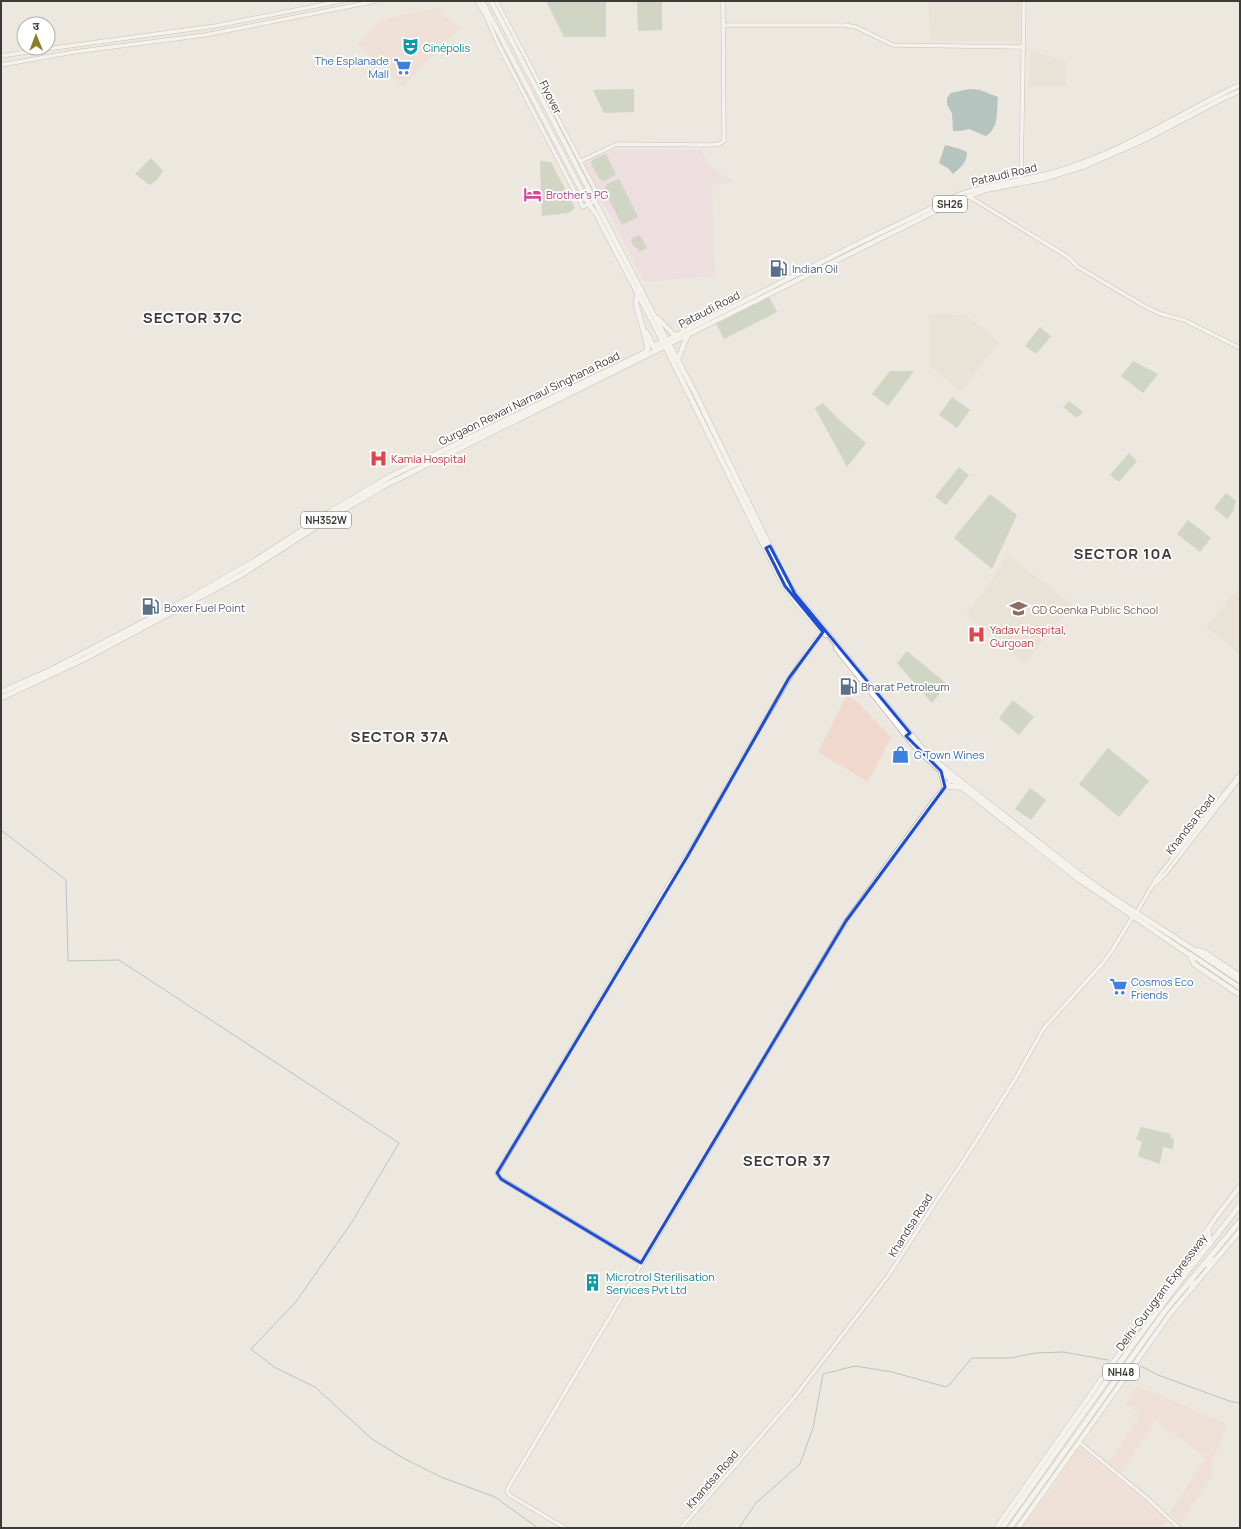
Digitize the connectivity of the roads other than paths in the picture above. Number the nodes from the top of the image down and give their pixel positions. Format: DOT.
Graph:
graph roads {
  1 [pos="341,1"];
  2 [pos="376,1"];
  3 [pos="477,1"];
  4 [pos="482,1"];
  5 [pos="491,1"];
  6 [pos="496,1"];
  7 [pos="723,1"];
  8 [pos="1024,1"];
  9 [pos="724,25"];
  10 [pos="1024,47"];
  11 [pos="1,56"];
  12 [pos="1,65"];
  13 [pos="1240,85"];
  14 [pos="1240,91"];
  15 [pos="1147,136"];
  16 [pos="581,161"];
  17 [pos="1021,181"];
  18 [pos="966,195"];
  19 [pos="596,201"];
  20 [pos="589,205"];
  21 [pos="639,290"];
  22 [pos="654,314"];
  23 [pos="643,328"];
  24 [pos="689,334"];
  25 [pos="677,336"];
  26 [pos="666,343"];
  27 [pos="1240,348"];
  28 [pos="655,349"];
  29 [pos="678,360"];
  30 [pos="768,547"];
  31 [pos="156,619"];
  32 [pos="823,632"];
  33 [pos="1,692"];
  34 [pos="1,698"];
  35 [pos="908,734"];
  36 [pos="941,771"];
  37 [pos="1240,774"];
  38 [pos="953,778"];
  39 [pos="1240,778"];
  40 [pos="944,787"];
  41 [pos="964,789"];
  42 [pos="1087,882"];
  43 [pos="1154,884"];
  44 [pos="1135,914"];
  45 [pos="1194,950"];
  46 [pos="1190,955"];
  47 [pos="1240,976"];
  48 [pos="1240,981"];
  49 [pos="1240,988"];
  50 [pos="1240,995"];
  51 [pos="1240,1186"];
  52 [pos="1240,1205"];
  53 [pos="1240,1221"];
  54 [pos="1208,1229"];
  55 [pos="1240,1231"];
  56 [pos="1210,1244"];
  57 [pos="1216,1259"];
  58 [pos="641,1263"];
  59 [pos="1202,1266"];
  60 [pos="1192,1278"];
  61 [pos="1192,1288"];
  62 [pos="1105,1379"];
  63 [pos="1079,1442"];
  64 [pos="565,1528"];
  65 [pos="681,1528"];
  66 [pos="996,1528"];
  67 [pos="1002,1528"];
  68 [pos="1010,1528"];
  69 [pos="1018,1528"];
  70 [pos="1179,1528"];
  1 -- 11 [label="street"];
  2 -- 12 [label="street"];
  3 -- 20 [label="street"];
  4 -- 20 [label="main road"];
  5 -- 19 [label="main road, Flyover"];
  6 -- 16 [label="street"];
  7 -- 9 [label="street"];
  8 -- 10 [label="street"];
  9 -- 10 [label="street"];
  9 -- 16 [label="street"];
  10 -- 17 [label="street"];
  13 -- 15 [label="main road, SH26"];
  14 -- 15 [label="main road, SH26"];
  15 -- 17 [label="main road, SH26"];
  16 -- 19 [label="street"];
  17 -- 18 [label="main road, SH26"];
  18 -- 24 [label="main road, SH26"];
  18 -- 25 [label="main road, Pataudi Road / SH26"];
  18 -- 27 [label="street"];
  19 -- 20 [label="street"];
  19 -- 21 [label="main road, Flyover"];
  20 -- 21 [label="main road"];
  21 -- 22 [label="main road"];
  21 -- 23 [label="highway"];
  21 -- 26 [label="main road"];
  22 -- 25 [label="main road"];
  22 -- 26 [label="main road"];
  23 -- 28 [label="highway"];
  23 -- 31 [label="highway, Gurgaon Rewari Narnaul Singhana Road / NH352W"];
  24 -- 26 [label="main road, SH26"];
  24 -- 29 [label="main road"];
  25 -- 26 [label="main road, Pataudi Road / SH26"];
  26 -- 28 [label="highway, NH352W"];
  26 -- 29 [label="highway"];
  26 -- 30 [label="highway"];
  28 -- 31 [label="highway, NH352W"];
  29 -- 30 [label="highway"];
  30 -- 32 [label="highway"];
  30 -- 35 [label="highway"];
  31 -- 33 [label="highway, Gurgaon Rewari Narnaul Singhana Road / NH352W"];
  31 -- 34 [label="highway, NH352W"];
  32 -- 35 [label="highway"];
  32 -- 58 [label="street"];
  35 -- 36 [label="highway"];
  35 -- 38 [label="highway"];
  36 -- 38 [label="highway"];
  36 -- 40 [label="highway"];
  37 -- 43 [label="street, Khandsa Road"];
  38 -- 40 [label="street"];
  38 -- 41 [label="highway"];
  38 -- 42 [label="highway"];
  39 -- 43 [label="street, Khandsa Road"];
  40 -- 41 [label="highway"];
  40 -- 58 [label="street"];
  41 -- 42 [label="highway"];
  42 -- 44 [label="highway"];
  43 -- 44 [label="street, Khandsa Road"];
  44 -- 45 [label="highway"];
  44 -- 46 [label="highway"];
  44 -- 65 [label="street, Khandsa Road"];
  45 -- 46 [label="main road"];
  45 -- 47 [label="highway"];
  45 -- 48 [label="main road"];
  46 -- 49 [label="main road"];
  46 -- 50 [label="highway"];
  51 -- 54 [label="main road"];
  52 -- 56 [label="highway, Delhi-Gurugram Expressway / NH48"];
  53 -- 59 [label="highway, Delhi-Gurugram Expressway / NH48"];
  54 -- 56 [label="highway"];
  54 -- 62 [label="main road"];
  55 -- 57 [label="main road"];
  56 -- 62 [label="highway, Delhi-Gurugram Expressway / NH48"];
  57 -- 59 [label="highway"];
  57 -- 61 [label="main road"];
  58 -- 64 [label="street"];
  59 -- 60 [label="highway, Delhi-Gurugram Expressway / NH48"];
  60 -- 61 [label="highway"];
  60 -- 68 [label="highway, Delhi-Gurugram Expressway / NH48"];
  61 -- 63 [label="main road"];
  62 -- 66 [label="main road"];
  62 -- 67 [label="highway, Delhi-Gurugram Expressway / NH48"];
  63 -- 69 [label="main road"];
  63 -- 70 [label="street"];
}
